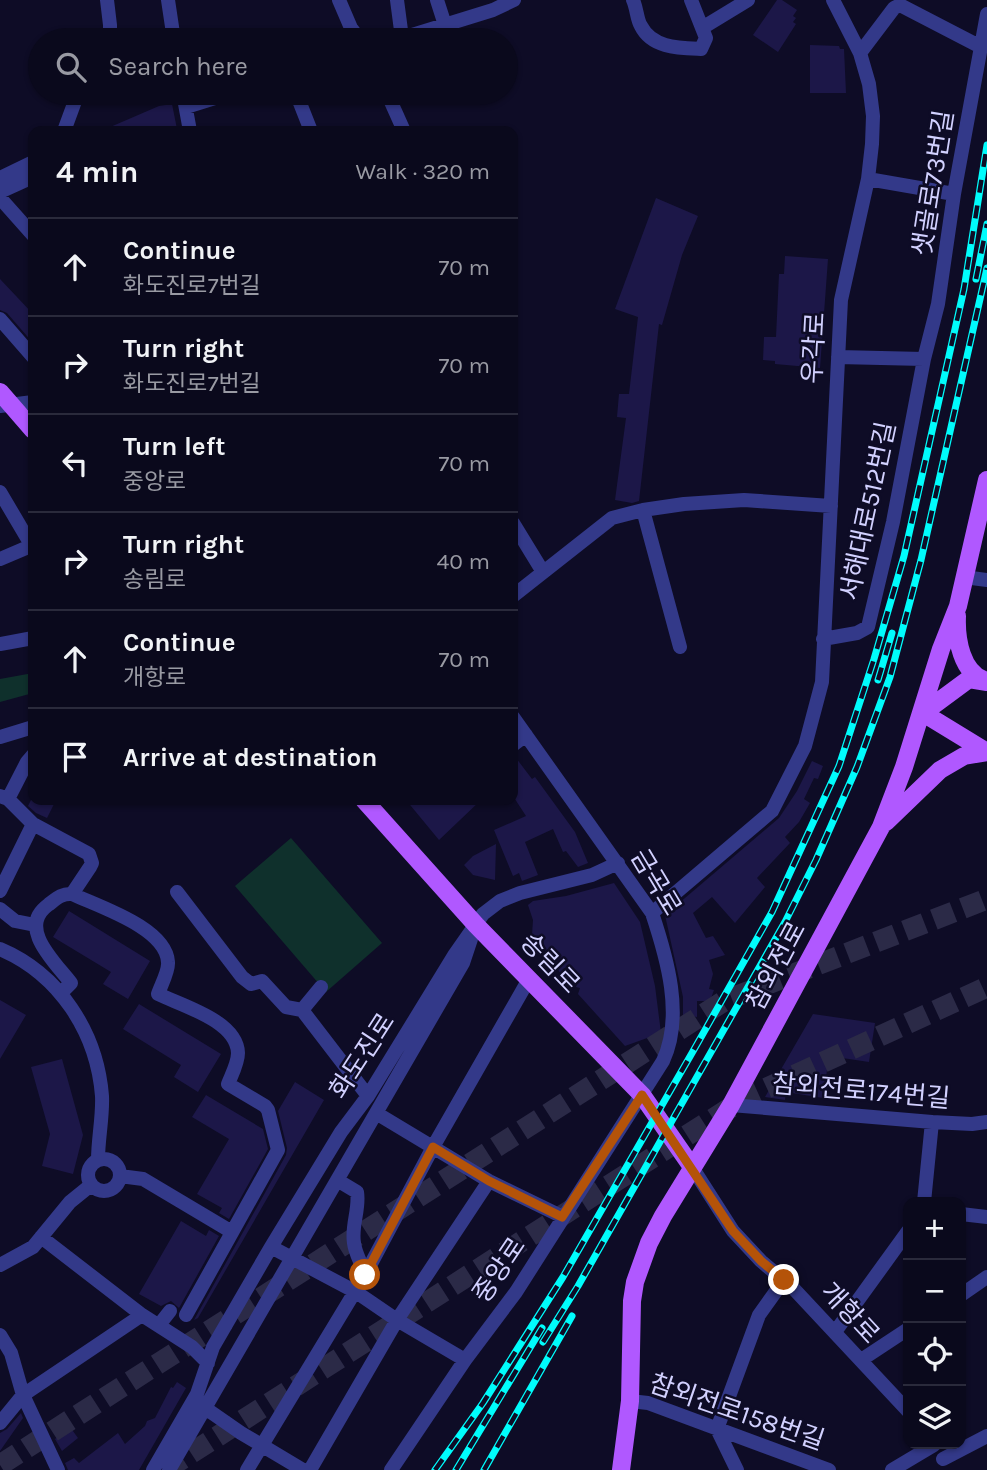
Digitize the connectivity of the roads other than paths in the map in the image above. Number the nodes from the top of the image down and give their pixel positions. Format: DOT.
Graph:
graph roads {
  1 [pos="107,0"];
  2 [pos="168,0"];
  3 [pos="339,0"];
  4 [pos="397,0"];
  5 [pos="437,0"];
  6 [pos="514,0"];
  7 [pos="633,0"];
  8 [pos="691,0"];
  9 [pos="748,0"];
  10 [pos="833,0"];
  11 [pos="987,14"];
  12 [pos="445,25"];
  13 [pos="702,27"];
  14 [pos="110,28"];
  15 [pos="172,28"];
  16 [pos="351,28"];
  17 [pos="398,28"];
  18 [pos="435,28"];
  19 [pos="981,47"];
  20 [pos="860,53"];
  21 [pos="74,105"];
  22 [pos="185,105"];
  23 [pos="301,105"];
  24 [pos="392,105"];
  25 [pos="66,126"];
  26 [pos="189,126"];
  27 [pos="309,126"];
  28 [pos="402,126"];
  29 [pos="28,164"];
  30 [pos="0,178"];
  31 [pos="28,179"];
  32 [pos="868,179"];
  33 [pos="0,192"];
  34 [pos="954,194"];
  35 [pos="0,198"];
  36 [pos="28,229"];
  37 [pos="0,319"];
  38 [pos="28,351"];
  39 [pos="838,357"];
  40 [pos="924,359"];
  41 [pos="3,401"];
  42 [pos="28,402"];
  43 [pos="28,424"];
  44 [pos="987,481"];
  45 [pos="0,492"];
  46 [pos="831,506"];
  47 [pos="643,510"];
  48 [pos="518,531"];
  49 [pos="28,539"];
  50 [pos="28,549"];
  51 [pos="0,559"];
  52 [pos="543,572"];
  53 [pos="964,577"];
  54 [pos="987,580"];
  55 [pos="518,589"];
  56 [pos="958,606"];
  57 [pos="28,639"];
  58 [pos="823,639"];
  59 [pos="0,644"];
  60 [pos="680,647"];
  61 [pos="987,681"];
  62 [pos="923,713"];
  63 [pos="518,724"];
  64 [pos="28,729"];
  65 [pos="526,735"];
  66 [pos="0,737"];
  67 [pos="518,741"];
  68 [pos="987,752"];
  69 [pos="28,761"];
  70 [pos="4,798"];
  71 [pos="368,805"];
  72 [pos="33,824"];
  73 [pos="881,827"];
  74 [pos="618,863"];
  75 [pos="0,891"];
  76 [pos="177,892"];
  77 [pos="72,894"];
  78 [pos="0,909"];
  79 [pos="652,913"];
  80 [pos="35,925"];
  81 [pos="476,925"];
  82 [pos="0,949"];
  83 [pos="529,979"];
  84 [pos="321,987"];
  85 [pos="61,993"];
  86 [pos="302,1010"];
  87 [pos="642,1095"];
  88 [pos="368,1096"];
  89 [pos="731,1105"];
  90 [pos="376,1113"];
  91 [pos="932,1122"];
  92 [pos="987,1122"];
  93 [pos="433,1147"];
  94 [pos="99,1160"];
  95 [pos="692,1167"];
  96 [pos="120,1176"];
  97 [pos="337,1180"];
  98 [pos="489,1181"];
  99 [pos="91,1185"];
  100 [pos="924,1197"];
  101 [pos="966,1215"];
  102 [pos="562,1217"];
  103 [pos="987,1217"];
  104 [pos="232,1232"];
  105 [pos="41,1237"];
  106 [pos="903,1238"];
  107 [pos="271,1247"];
  108 [pos="291,1259"];
  109 [pos="0,1265"];
  110 [pos="365,1275"];
  111 [pos="987,1278"];
  112 [pos="784,1280"];
  113 [pos="356,1292"];
  114 [pos="966,1292"];
  115 [pos="170,1311"];
  116 [pos="142,1315"];
  117 [pos="186,1315"];
  118 [pos="397,1320"];
  119 [pos="159,1325"];
  120 [pos="835,1332"];
  121 [pos="903,1332"];
  122 [pos="0,1335"];
  123 [pos="465,1360"];
  124 [pos="862,1360"];
  125 [pos="208,1363"];
  126 [pos="23,1395"];
  127 [pos="630,1401"];
  128 [pos="903,1405"];
  129 [pos="205,1408"];
  130 [pos="0,1423"];
  131 [pos="717,1429"];
  132 [pos="987,1436"];
  133 [pos="263,1444"];
  134 [pos="927,1449"];
  135 [pos="937,1449"];
  136 [pos="947,1464"];
  137 [pos="58,1470"];
  138 [pos="153,1470"];
  139 [pos="169,1470"];
  140 [pos="247,1470"];
  141 [pos="303,1470"];
  142 [pos="310,1470"];
  143 [pos="391,1470"];
  144 [pos="621,1470"];
  145 [pos="737,1470"];
  146 [pos="829,1470"];
  147 [pos="892,1470"];
  1 -- 14 [label="street"];
  2 -- 15 [label="street"];
  3 -- 16 [label="street"];
  4 -- 17 [label="street"];
  5 -- 12 [label="street"];
  6 -- 12 [label="street"];
  7 -- 13 [label="street"];
  8 -- 13 [label="street"];
  9 -- 13 [label="street"];
  10 -- 20 [label="street, 우각로"];
  11 -- 19 [label="street, 샛골로73번길"];
  12 -- 18 [label="street"];
  19 -- 20 [label="street"];
  19 -- 34 [label="street, 샛골로73번길"];
  20 -- 32 [label="street, 우각로"];
  21 -- 25 [label="street"];
  22 -- 26 [label="street"];
  23 -- 27 [label="street"];
  24 -- 28 [label="street"];
  29 -- 30 [label="street"];
  31 -- 33 [label="street"];
  32 -- 34 [label="street"];
  32 -- 39 [label="street, 우각로"];
  34 -- 40 [label="street, 샛골로73번길"];
  35 -- 36 [label="street"];
  37 -- 38 [label="street"];
  39 -- 40 [label="street"];
  39 -- 46 [label="street, 우각로"];
  40 -- 58 [label="street, 서해대로512번길"];
  41 -- 42 [label="street"];
  41 -- 43 [label="main road"];
  44 -- 53 [label="main road, 참외전로"];
  45 -- 49 [label="street"];
  46 -- 47 [label="street"];
  46 -- 58 [label="street, 우각로"];
  47 -- 52 [label="street"];
  47 -- 60 [label="street"];
  48 -- 52 [label="street"];
  50 -- 51 [label="street"];
  52 -- 55 [label="street"];
  53 -- 54 [label="street"];
  53 -- 56 [label="main road, 참외전로"];
  56 -- 61 [label="main road"];
  56 -- 62 [label="main road, 참외전로"];
  57 -- 59 [label="street"];
  58 -- 79 [label="street, 우각로"];
  61 -- 62 [label="main road"];
  62 -- 68 [label="main road"];
  62 -- 73 [label="main road, 참외전로"];
  63 -- 65 [label="street, 금곡로"];
  64 -- 66 [label="street"];
  65 -- 67 [label="street"];
  65 -- 74 [label="street, 금곡로"];
  68 -- 73 [label="main road"];
  69 -- 70 [label="street"];
  70 -- 72 [label="street"];
  71 -- 81 [label="main road, 송림로"];
  72 -- 75 [label="street"];
  72 -- 77 [label="street"];
  73 -- 89 [label="main road, 참외전로"];
  74 -- 79 [label="street, 금곡로"];
  74 -- 81 [label="street"];
  76 -- 86 [label="street"];
  77 -- 80 [label="street"];
  77 -- 104 [label="street"];
  78 -- 80 [label="street"];
  79 -- 87 [label="street, 금곡로"];
  80 -- 85 [label="street"];
  81 -- 83 [label="main road, 송림로"];
  81 -- 88 [label="street, 화도진로"];
  81 -- 90 [label="street, 화도진로"];
  82 -- 85 [label="street"];
  83 -- 87 [label="main road, 송림로"];
  83 -- 93 [label="street"];
  84 -- 86 [label="street"];
  85 -- 94 [label="street"];
  86 -- 88 [label="street"];
  87 -- 95 [label="main road, 송림로"];
  87 -- 102 [label="street, 중앙로"];
  88 -- 107 [label="street, 화도진로"];
  89 -- 91 [label="street, 참외전로174번길"];
  89 -- 95 [label="main road, 참외전로"];
  90 -- 93 [label="street"];
  90 -- 97 [label="street, 화도진로"];
  91 -- 92 [label="street, 참외전로174번길"];
  91 -- 100 [label="street"];
  93 -- 98 [label="street"];
  93 -- 110 [label="street"];
  94 -- 96 [label="street"];
  94 -- 99 [label="street"];
  95 -- 112 [label="street, 개항로"];
  95 -- 127 [label="main road, 참외전로"];
  96 -- 99 [label="street"];
  96 -- 104 [label="street"];
  97 -- 108 [label="street, 화도진로"];
  97 -- 110 [label="street"];
  98 -- 102 [label="street"];
  98 -- 118 [label="street"];
  99 -- 105 [label="street"];
  101 -- 103 [label="street"];
  102 -- 123 [label="street, 중앙로"];
  104 -- 117 [label="street"];
  105 -- 109 [label="street"];
  105 -- 116 [label="street"];
  106 -- 120 [label="street"];
  107 -- 108 [label="street"];
  107 -- 125 [label="street, 화도진로"];
  108 -- 113 [label="street"];
  108 -- 129 [label="street, 화도진로"];
  110 -- 113 [label="street"];
  111 -- 114 [label="street"];
  112 -- 120 [label="street, 개항로"];
  112 -- 131 [label="street, 개항로"];
  113 -- 118 [label="street"];
  113 -- 133 [label="street"];
  115 -- 119 [label="street"];
  116 -- 119 [label="street"];
  116 -- 126 [label="street"];
  118 -- 123 [label="street"];
  118 -- 142 [label="street"];
  119 -- 125 [label="street"];
  120 -- 124 [label="street, 개항로"];
  121 -- 124 [label="street"];
  122 -- 126 [label="street"];
  123 -- 143 [label="street, 중앙로"];
  124 -- 128 [label="street, 개항로"];
  125 -- 138 [label="street, 화도진로"];
  126 -- 130 [label="street"];
  126 -- 137 [label="street"];
  127 -- 131 [label="street, 참외전로158번길"];
  127 -- 144 [label="main road, 참외전로"];
  129 -- 133 [label="street"];
  129 -- 139 [label="street, 화도진로"];
  131 -- 145 [label="street"];
  131 -- 146 [label="street, 참외전로158번길"];
  132 -- 136 [label="street"];
  133 -- 140 [label="street"];
  133 -- 141 [label="street"];
  134 -- 147 [label="street"];
  135 -- 136 [label="street"];
}
